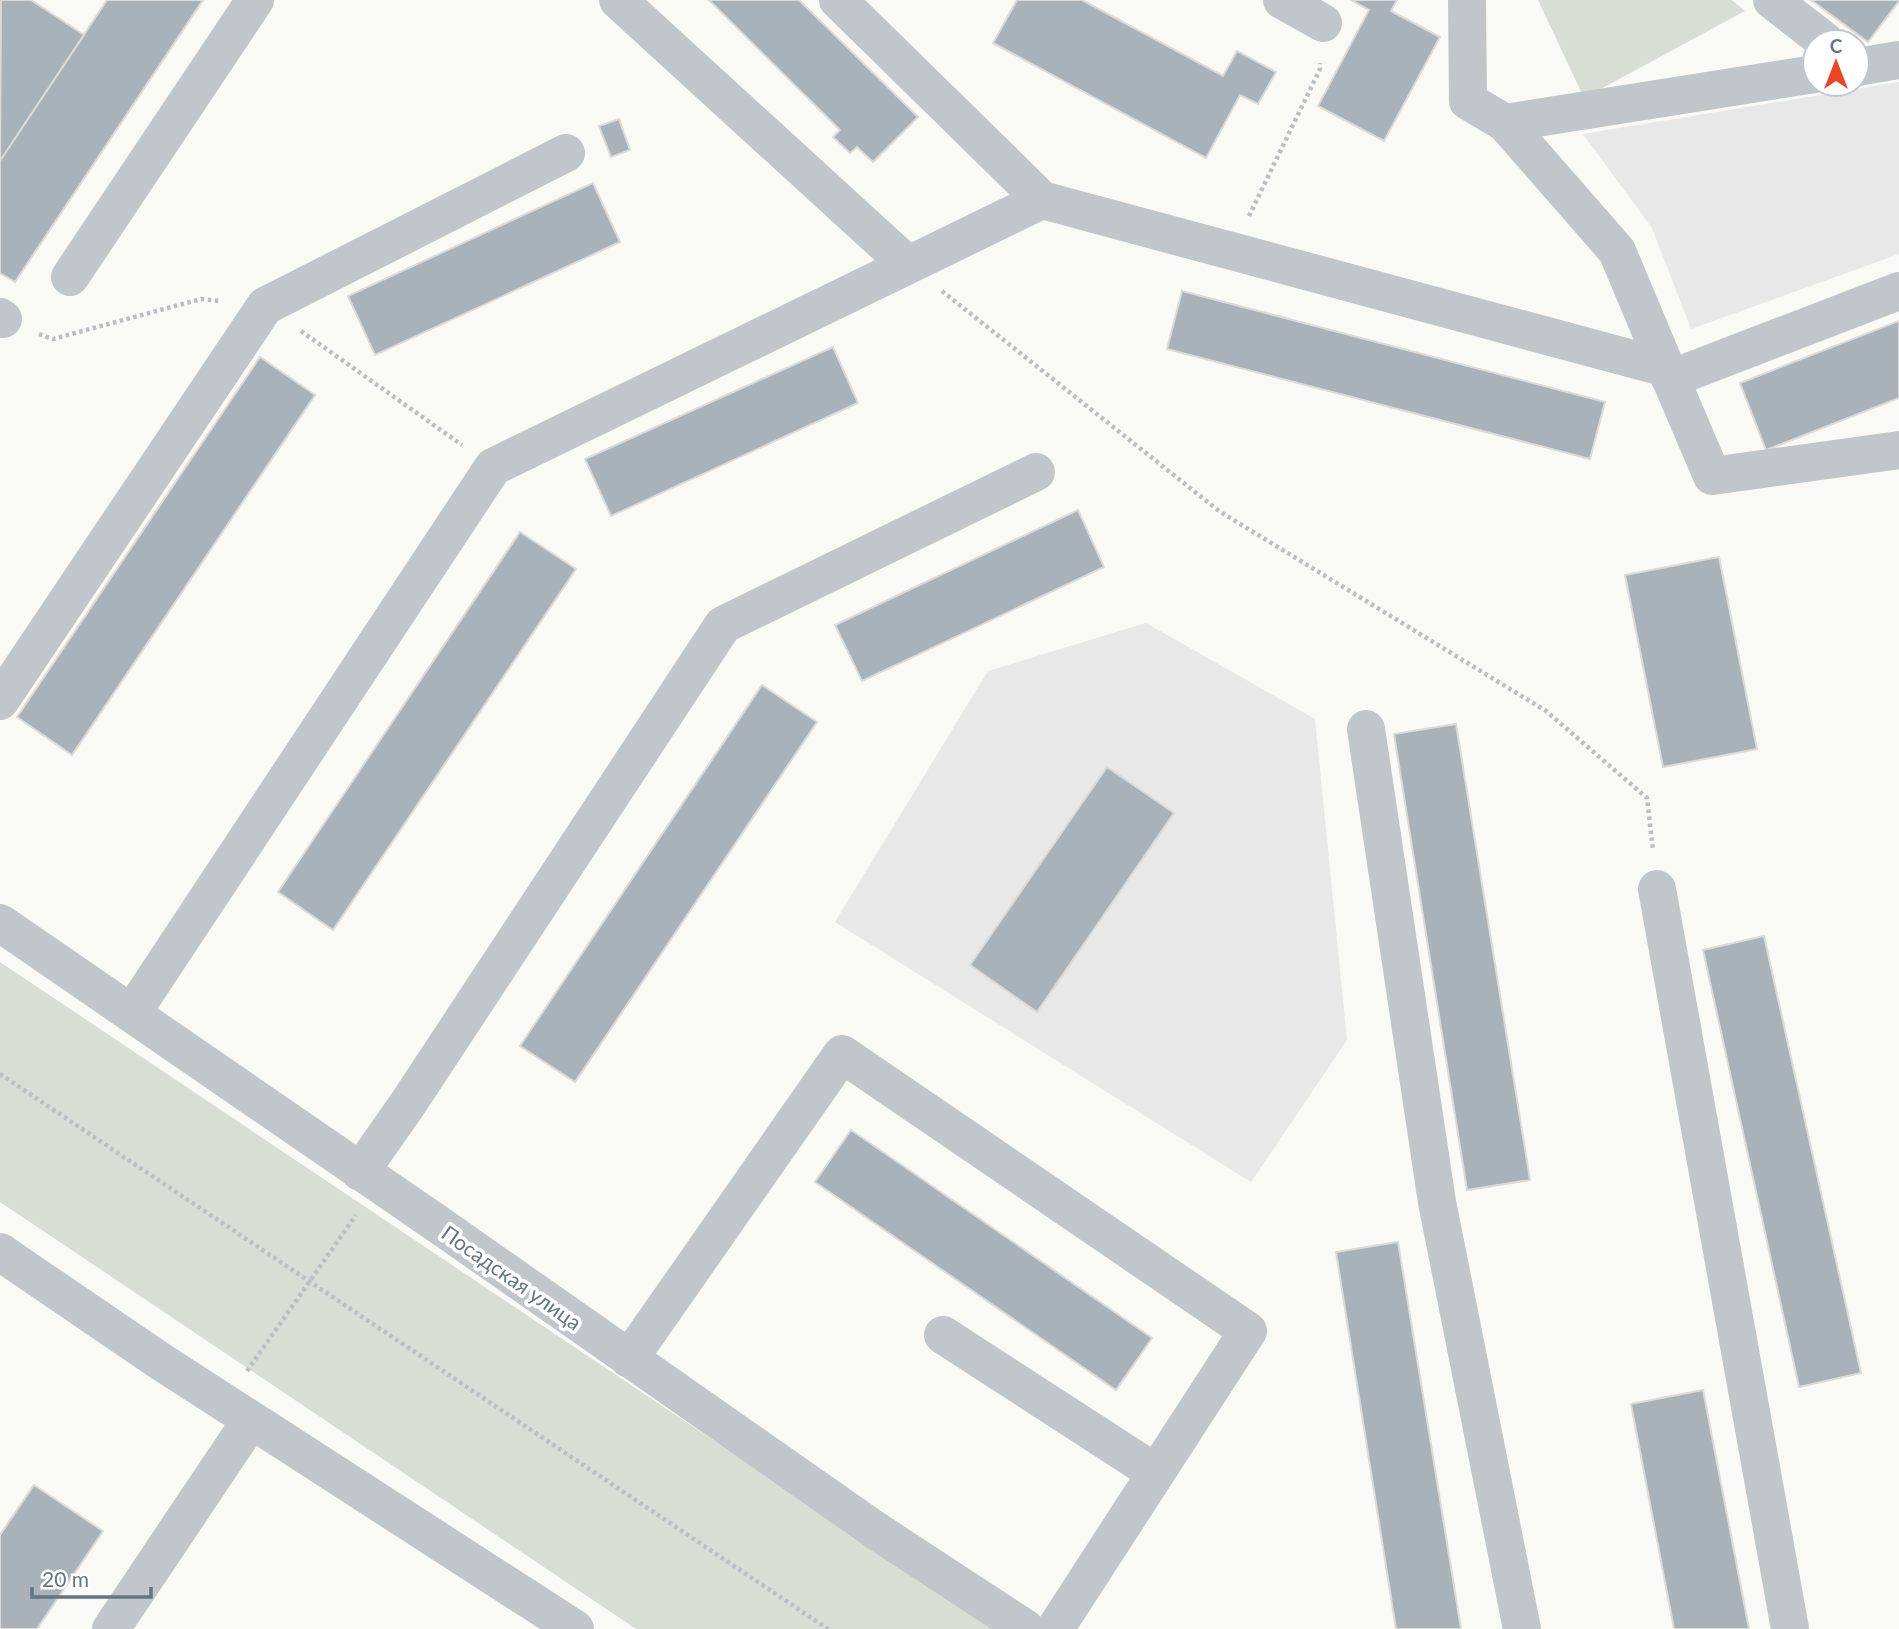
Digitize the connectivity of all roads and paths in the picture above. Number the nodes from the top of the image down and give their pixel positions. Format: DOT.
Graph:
graph roads {
  1 [pos="255,0"];
  2 [pos="618,0"];
  3 [pos="838,0"];
  4 [pos="1282,0"];
  5 [pos="1467,0"];
  6 [pos="1772,0"];
  7 [pos="1323,23"];
  8 [pos="1808,28"];
  9 [pos="1899,60"];
  10 [pos="1871,65"];
  11 [pos="1801,76"];
  12 [pos="1505,123"];
  13 [pos="566,153"];
  14 [pos="1042,200"];
  15 [pos="1232,251"];
  16 [pos="908,265"];
  17 [pos="70,278"];
  18 [pos="1899,291"];
  19 [pos="265,306"];
  20 [pos="1,318"];
  21 [pos="1668,374"];
  22 [pos="1899,450"];
  23 [pos="493,467"];
  24 [pos="1036,472"];
  25 [pos="0,701"];
  26 [pos="1366,729"];
  27 [pos="1657,889"];
  28 [pos="0,923"];
  29 [pos="132,1013"];
  30 [pos="0,1074"];
  31 [pos="369,1178"];
  32 [pos="0,1252"];
  33 [pos="310,1282"];
  34 [pos="943,1335"];
  35 [pos="629,1359"];
  36 [pos="238,1411"];
  37 [pos="1156,1473"];
  38 [pos="111,1629"];
  39 [pos="575,1629"];
  40 [pos="828,1629"];
  41 [pos="1026,1629"];
  42 [pos="1055,1629"];
  43 [pos="1522,1629"];
  44 [pos="1790,1629"];
  1 -- 17 [label="street"];
  2 -- 16 [label="street"];
  3 -- 14 [label="street"];
  4 -- 7 [label="street"];
  5 -- 12 [label="street"];
  6 -- 8 [label="street"];
  7 -- 15 [label="path"];
  9 -- 10 [label="street"];
  11 -- 12 [label="street"];
  12 -- 21 [label="street"];
  13 -- 19 [label="street"];
  14 -- 15 [label="street"];
  14 -- 16 [label="street"];
  15 -- 21 [label="street"];
  16 -- 23 [label="street"];
  16 -- 27 [label="path"];
  18 -- 21 [label="street"];
  19 -- 20 [label="path"];
  19 -- 23 [label="path"];
  19 -- 25 [label="street"];
  21 -- 22 [label="street"];
  23 -- 29 [label="street"];
  24 -- 31 [label="street"];
  26 -- 43 [label="street"];
  27 -- 44 [label="street"];
  28 -- 29 [label="street, Посадская улица"];
  29 -- 31 [label="street, Посадская улица"];
  30 -- 33 [label="path"];
  31 -- 33 [label="path"];
  31 -- 35 [label="street, Посадская улица"];
  32 -- 36 [label="street"];
  33 -- 36 [label="path"];
  33 -- 40 [label="path"];
  34 -- 37 [label="street"];
  35 -- 37 [label="street"];
  35 -- 41 [label="street, Посадская улица"];
  36 -- 38 [label="street"];
  36 -- 39 [label="street"];
  37 -- 42 [label="street"];
}
